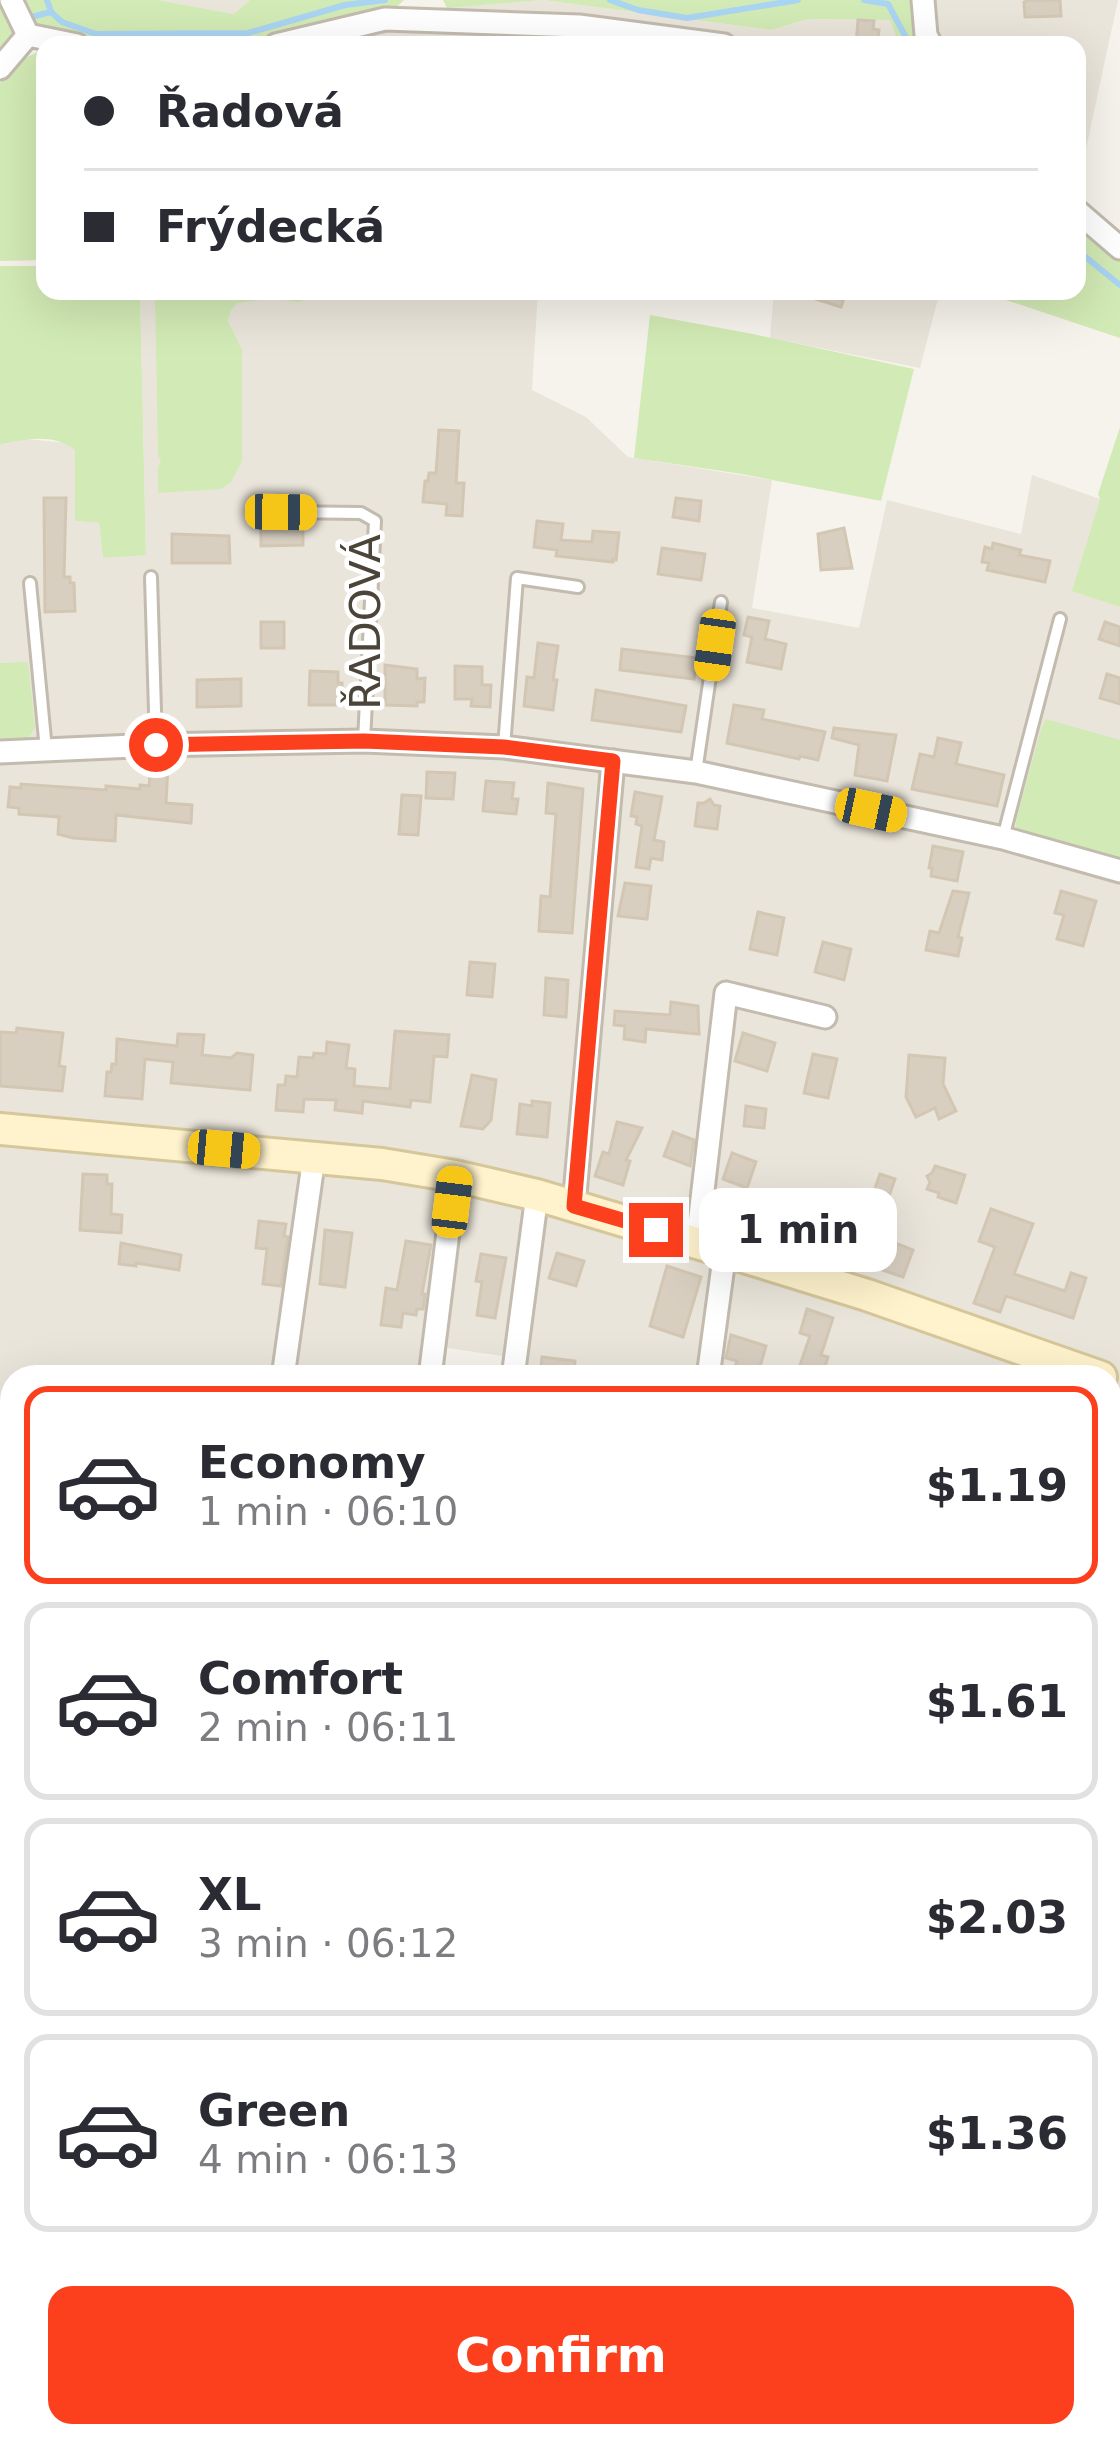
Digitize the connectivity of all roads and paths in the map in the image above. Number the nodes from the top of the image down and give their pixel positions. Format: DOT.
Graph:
graph roads {
  1 [pos="923,0"];
  2 [pos="426,10"];
  3 [pos="21,19"];
  4 [pos="57,36"];
  5 [pos="314,36"];
  6 [pos="655,36"];
  7 [pos="927,36"];
  8 [pos="0,68"];
  9 [pos="1086,219"];
  10 [pos="1120,248"];
  11 [pos="281,512"];
  12 [pos="151,577"];
  13 [pos="30,583"];
  14 [pos="578,587"];
  15 [pos="721,602"];
  16 [pos="1060,619"];
  17 [pos="364,741"];
  18 [pos="156,745"];
  19 [pos="504,747"];
  20 [pos="46,750"];
  21 [pos="0,752"];
  22 [pos="613,761"];
  23 [pos="696,772"];
  24 [pos="1003,838"];
  25 [pos="1120,871"];
  26 [pos="825,1017"];
  27 [pos="0,1130"];
  28 [pos="314,1157"];
  29 [pos="455,1176"];
  30 [pos="537,1195"];
  31 [pos="574,1206"];
  32 [pos="711,1247"];
  33 [pos="285,1365"];
  34 [pos="431,1365"];
  35 [pos="515,1365"];
  36 [pos="708,1365"];
  37 [pos="1067,1365"];
  1 -- 7 [label="street"];
  2 -- 5 [label="street"];
  2 -- 6 [label="street"];
  3 -- 4 [label="street"];
  3 -- 8 [label="street"];
  9 -- 10 [label="street"];
  11 -- 17 [label="lane, ŘADOVÁ"];
  12 -- 18 [label="lane"];
  13 -- 20 [label="lane"];
  14 -- 19 [label="lane"];
  15 -- 23 [label="lane"];
  16 -- 24 [label="lane"];
  17 -- 18 [label="street, ŘADOVÁ"];
  17 -- 19 [label="street, ŘADOVÁ"];
  18 -- 20 [label="street, ŘADOVÁ"];
  19 -- 22 [label="street, ŘADOVÁ"];
  20 -- 21 [label="street, ŘADOVÁ"];
  22 -- 23 [label="street, ŘADOVÁ"];
  22 -- 31 [label="street"];
  23 -- 24 [label="street, ŘADOVÁ"];
  24 -- 25 [label="street, ŘADOVÁ"];
  26 -- 32 [label="street"];
  27 -- 28 [label="main road"];
  28 -- 29 [label="main road"];
  28 -- 33 [label="street"];
  29 -- 30 [label="main road"];
  29 -- 34 [label="street"];
  30 -- 31 [label="main road"];
  30 -- 35 [label="street"];
  31 -- 32 [label="main road"];
  32 -- 36 [label="street"];
  32 -- 37 [label="main road"];
}
